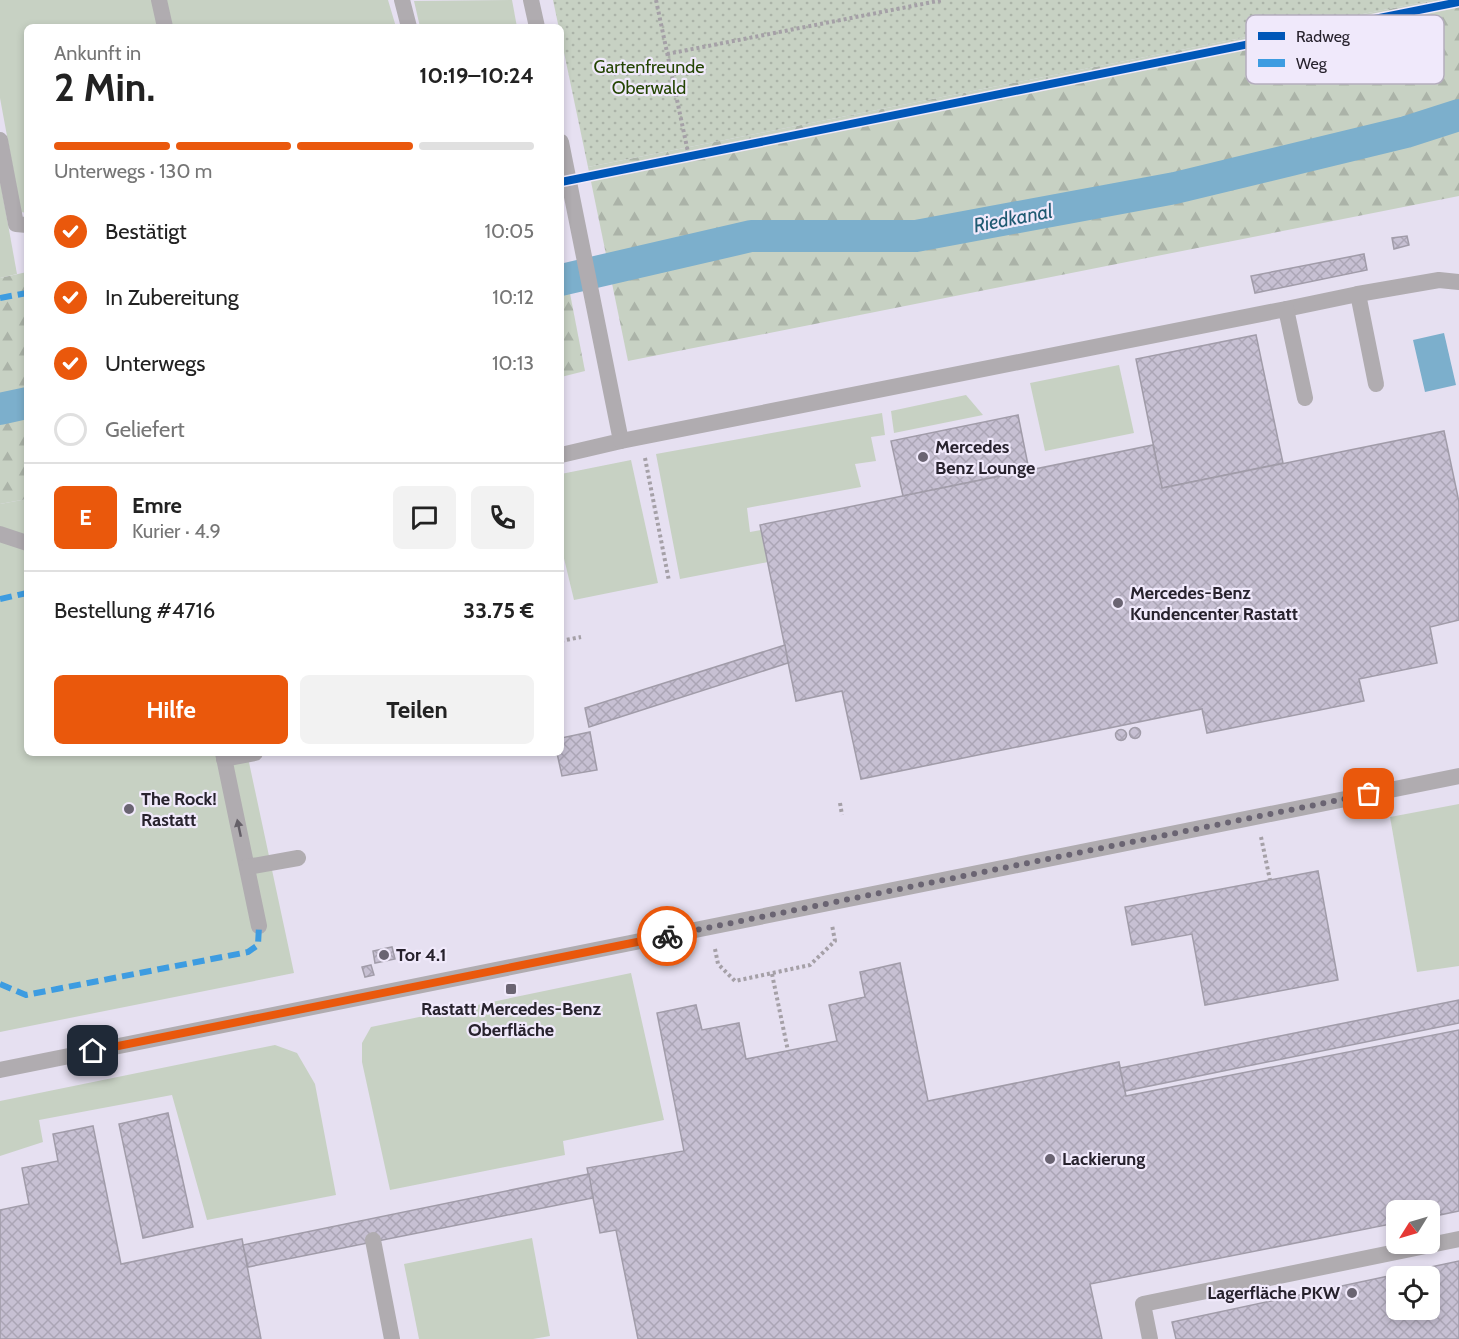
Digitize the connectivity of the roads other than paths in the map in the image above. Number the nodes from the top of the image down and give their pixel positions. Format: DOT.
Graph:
graph roads {
  1 [pos="159,0"];
  2 [pos="402,0"];
  3 [pos="531,0"];
  4 [pos="164,24"];
  5 [pos="407,24"];
  6 [pos="536,24"];
  7 [pos="0,140"];
  8 [pos="564,157"];
  9 [pos="24,225"];
  10 [pos="1459,282"];
  11 [pos="1358,294"];
  12 [pos="1286,309"];
  13 [pos="1376,384"];
  14 [pos="1305,398"];
  15 [pos="621,441"];
  16 [pos="564,454"];
  17 [pos="0,534"];
  18 [pos="24,542"];
  19 [pos="224,756"];
  20 [pos="1459,776"];
  21 [pos="298,858"];
  22 [pos="247,867"];
  23 [pos="259,926"];
  24 [pos="0,1070"];
  25 [pos="1459,1239"];
  26 [pos="373,1240"];
  27 [pos="392,1339"];
  28 [pos="1150,1339"];
  1 -- 4 [label="lane"];
  2 -- 5 [label="lane"];
  3 -- 6 [label="lane"];
  7 -- 9 [label="lane"];
  8 -- 15 [label="lane"];
  10 -- 11 [label="lane"];
  11 -- 12 [label="lane"];
  11 -- 13 [label="lane"];
  12 -- 14 [label="lane"];
  12 -- 15 [label="lane"];
  15 -- 16 [label="lane"];
  17 -- 18 [label="lane"];
  22 -- 19 [label="lane, one-way"];
  20 -- 24 [label="lane"];
  21 -- 22 [label="lane"];
  22 -- 23 [label="lane"];
  25 -- 28 [label="lane"];
  26 -- 27 [label="lane"];
}
